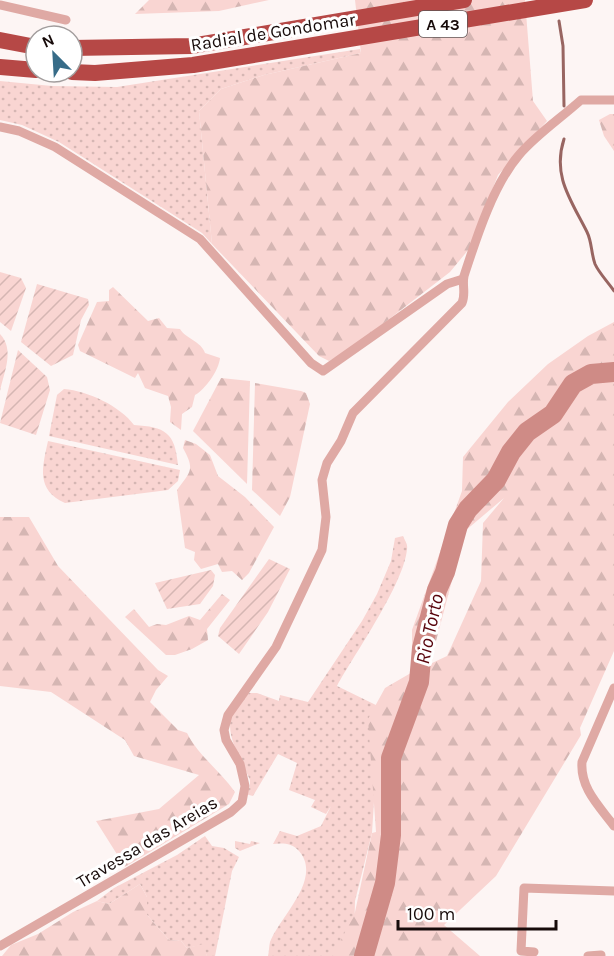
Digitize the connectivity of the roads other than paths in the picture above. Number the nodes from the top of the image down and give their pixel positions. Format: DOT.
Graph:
graph roads {
  1 [pos="464,0"];
  2 [pos="585,0"];
  3 [pos="0,5"];
  4 [pos="66,20"];
  5 [pos="0,40"];
  6 [pos="24,45"];
  7 [pos="84,48"];
  8 [pos="0,66"];
  9 [pos="24,69"];
  10 [pos="84,73"];
  11 [pos="614,100"];
  12 [pos="0,127"];
  13 [pos="463,279"];
  14 [pos="614,688"];
  15 [pos="610,706"];
  16 [pos="614,826"];
  17 [pos="614,891"];
  18 [pos="0,946"];
  19 [pos="534,952"];
  20 [pos="601,955"];
  21 [pos="588,956"];
  1 -- 7 [label="highway, Radial de Gondomar / A 43"];
  2 -- 10 [label="highway, Radial de Gondomar / A 43"];
  3 -- 4 [label="street"];
  5 -- 6 [label="highway"];
  8 -- 9 [label="highway"];
  11 -- 13 [label="street, Travessa das Areias"];
  12 -- 13 [label="street"];
  13 -- 18 [label="street, Travessa das Areias"];
  14 -- 15 [label="street"];
  15 -- 16 [label="street"];
  17 -- 19 [label="street"];
  20 -- 21 [label="street"];
}
